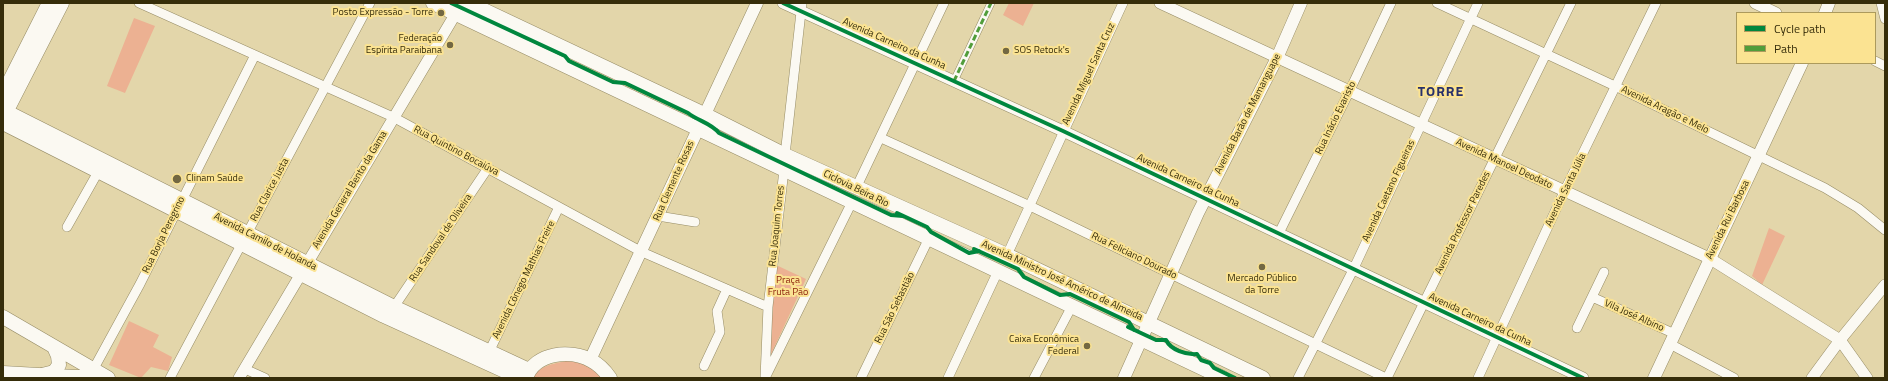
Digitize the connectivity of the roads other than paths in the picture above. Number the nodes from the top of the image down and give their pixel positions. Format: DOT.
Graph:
graph roads {
  1 [pos="49,3"];
  2 [pos="62,3"];
  3 [pos="139,3"];
  4 [pos="370,3"];
  5 [pos="433,3"];
  6 [pos="469,3"];
  7 [pos="757,3"];
  8 [pos="783,3"];
  9 [pos="944,3"];
  10 [pos="991,3"];
  11 [pos="1122,3"];
  12 [pos="1160,3"];
  13 [pos="1302,3"];
  14 [pos="1391,3"];
  15 [pos="1437,3"];
  16 [pos="1478,3"];
  17 [pos="1571,3"];
  18 [pos="1656,3"];
  19 [pos="1755,3"];
  20 [pos="1881,3"];
  21 [pos="802,7"];
  22 [pos="459,8"];
  23 [pos="1774,12"];
  24 [pos="1471,19"];
  25 [pos="1885,19"];
  26 [pos="1546,54"];
  27 [pos="255,56"];
  28 [pos="1276,58"];
  29 [pos="1876,62"];
  30 [pos="915,63"];
  31 [pos="1802,64"];
  32 [pos="1885,66"];
  33 [pos="954,81"];
  34 [pos="325,85"];
  35 [pos="1617,86"];
  36 [pos="1350,90"];
  37 [pos="3,94"];
  38 [pos="704,114"];
  39 [pos="4,116"];
  40 [pos="393,117"];
  41 [pos="1420,124"];
  42 [pos="697,130"];
  43 [pos="1063,131"];
  44 [pos="881,138"];
  45 [pos="785,155"];
  46 [pos="1759,156"];
  47 [pos="1494,158"];
  48 [pos="488,168"];
  49 [pos="784,170"];
  50 [pos="98,172"];
  51 [pos="856,188"];
  52 [pos="1564,192"];
  53 [pos="1205,199"];
  54 [pos="852,202"];
  55 [pos="1028,205"];
  56 [pos="178,206"];
  57 [pos="559,207"];
  58 [pos="658,216"];
  59 [pos="696,222"];
  60 [pos="67,227"];
  61 [pos="1885,230"];
  62 [pos="1279,233"];
  63 [pos="929,238"];
  64 [pos="244,239"];
  65 [pos="642,252"];
  66 [pos="1007,255"];
  67 [pos="1709,258"];
  68 [pos="303,268"];
  69 [pos="1354,268"];
  70 [pos="998,271"];
  71 [pos="1604,272"];
  72 [pos="1171,274"];
  73 [pos="1885,285"];
  74 [pos="727,289"];
  75 [pos="1592,297"];
  76 [pos="1424,303"];
  77 [pos="1072,306"];
  78 [pos="394,307"];
  79 [pos="768,307"];
  80 [pos="3,317"];
  81 [pos="1149,322"];
  82 [pos="1577,328"];
  83 [pos="1498,338"];
  84 [pos="1673,339"];
  85 [pos="1142,340"];
  86 [pos="1840,340"];
  87 [pos="1315,344"];
  88 [pos="54,347"];
  89 [pos="489,352"];
  90 [pos="590,360"];
  91 [pos="704,366"];
  92 [pos="93,370"];
  93 [pos="3,372"];
  94 [pos="242,373"];
  95 [pos="42,375"];
  96 [pos="525,375"];
  97 [pos="108,378"];
  98 [pos="170,378"];
  99 [pos="265,378"];
  100 [pos="610,378"];
  101 [pos="765,378"];
  102 [pos="861,378"];
  103 [pos="948,378"];
  104 [pos="1034,378"];
  105 [pos="1124,378"];
  106 [pos="1223,378"];
  107 [pos="1263,378"];
  108 [pos="1298,378"];
  109 [pos="1386,378"];
  110 [pos="1478,378"];
  111 [pos="1583,378"];
  112 [pos="1654,378"];
  113 [pos="1734,378"];
  114 [pos="1812,378"];
  115 [pos="1867,378"];
  1 -- 37 [label="main road"];
  2 -- 39 [label="main road"];
  3 -- 27 [label="street, Rua Quintino Bocaiúva"];
  4 -- 34 [label="street, Rua Clarice Justa"];
  5 -- 22 [label="main road, Avenida Ministro José Américo de Almeida"];
  6 -- 38 [label="main road, Avenida Ministro José Américo de Almeida"];
  7 -- 38 [label="main road, Rua Clemente Rosas"];
  8 -- 21 [label="street, Avenida Carneiro da Cunha"];
  9 -- 30 [label="street"];
  10 -- 33 [label="street"];
  11 -- 43 [label="street, Avenida Miguel Santa Cruz"];
  12 -- 28 [label="street, Avenida Manoel Deodato"];
  13 -- 28 [label="main road, Avenida Barão de Mamanguape"];
  14 -- 36 [label="street, Rua Inácio Evaristo"];
  15 -- 24 [label="street, Avenida Aragão e Melo"];
  16 -- 24 [label="street, Avenida Caetano Figueiras"];
  17 -- 26 [label="street, Avenida Professor Paredes"];
  18 -- 35 [label="street, Avenida Santa Júlia"];
  19 -- 23 [label="street"];
  20 -- 25 [label="street"];
  21 -- 30 [label="street, Avenida Carneiro da Cunha"];
  21 -- 45 [label="street"];
  22 -- 40 [label="street, Avenida General Bento da Gama"];
  22 -- 42 [label="main road, Avenida Ministro José Américo de Almeida"];
  24 -- 26 [label="street, Avenida Aragão e Melo"];
  24 -- 41 [label="street, Avenida Caetano Figueiras"];
  26 -- 35 [label="street, Avenida Aragão e Melo"];
  26 -- 47 [label="street, Avenida Professor Paredes"];
  27 -- 34 [label="street, Rua Quintino Bocaiúva"];
  27 -- 56 [label="street, Rua Borja Peregrino"];
  28 -- 36 [label="street, Avenida Manoel Deodato"];
  28 -- 53 [label="main road, Avenida Barão de Mamanguape"];
  29 -- 32 [label="street"];
  30 -- 33 [label="street, Avenida Carneiro da Cunha"];
  30 -- 44 [label="street"];
  31 -- 46 [label="main road, Avenida Rui Barbosa"];
  33 -- 43 [label="street, Avenida Carneiro da Cunha"];
  34 -- 40 [label="street, Rua Quintino Bocaiúva"];
  34 -- 64 [label="street, Rua Clarice Justa"];
  35 -- 46 [label="street, Avenida Aragão e Melo"];
  35 -- 52 [label="street, Avenida Santa Júlia"];
  36 -- 41 [label="street, Avenida Manoel Deodato"];
  36 -- 62 [label="street, Rua Inácio Evaristo"];
  38 -- 42 [label="main road, Rua Clemente Rosas"];
  38 -- 45 [label="main road, Avenida Ministro José Américo de Almeida"];
  39 -- 50 [label="main road, Avenida Camilo de Holanda"];
  39 -- 56 [label="main road, Avenida Camilo de Holanda"];
  40 -- 48 [label="street, Rua Quintino Bocaiúva"];
  40 -- 68 [label="street, Avenida General Bento da Gama"];
  41 -- 47 [label="street, Avenida Manoel Deodato"];
  41 -- 69 [label="street, Avenida Caetano Figueiras"];
  42 -- 49 [label="main road, Avenida Ministro José Américo de Almeida"];
  42 -- 58 [label="main road, Rua Clemente Rosas"];
  43 -- 53 [label="street, Avenida Carneiro da Cunha"];
  43 -- 55 [label="street, Avenida Miguel Santa Cruz"];
  44 -- 51 [label="street"];
  44 -- 55 [label="street, Rua Feliciano Dourado"];
  45 -- 51 [label="main road, Avenida Ministro José Américo de Almeida"];
  46 -- 61 [label="street, Avenida Aragão e Melo"];
  46 -- 67 [label="main road, Avenida Rui Barbosa"];
  47 -- 52 [label="street, Avenida Manoel Deodato"];
  47 -- 76 [label="street, Avenida Professor Paredes"];
  48 -- 57 [label="street, Rua Quintino Bocaiúva"];
  48 -- 78 [label="street, Rua Sandoval de Oliveira"];
  49 -- 54 [label="main road, Avenida Ministro José Américo de Almeida"];
  49 -- 79 [label="street, Rua Joaquim Torres"];
  50 -- 56 [label="main road, Avenida Camilo de Holanda"];
  50 -- 60 [label="street"];
  51 -- 66 [label="main road, Avenida Ministro José Américo de Almeida"];
  52 -- 67 [label="street, Avenida Manoel Deodato"];
  52 -- 83 [label="street, Avenida Santa Júlia"];
  53 -- 62 [label="street, Avenida Carneiro da Cunha"];
  53 -- 72 [label="main road, Avenida Barão de Mamanguape"];
  54 -- 63 [label="main road, Avenida Ministro José Américo de Almeida"];
  54 -- 101 [label="street"];
  55 -- 66 [label="street, Avenida Miguel Santa Cruz"];
  55 -- 72 [label="street, Rua Feliciano Dourado"];
  56 -- 64 [label="main road, Avenida Camilo de Holanda"];
  56 -- 92 [label="street, Rua Borja Peregrino"];
  57 -- 65 [label="street, Rua Quintino Bocaiúva"];
  57 -- 89 [label="street, Avenida Cônego Mathias Freire"];
  58 -- 59 [label="street"];
  58 -- 65 [label="main road, Rua Clemente Rosas"];
  62 -- 69 [label="street, Avenida Carneiro da Cunha"];
  63 -- 70 [label="main road, Avenida Ministro José Américo de Almeida"];
  63 -- 102 [label="street, Rua São Sebastião"];
  64 -- 68 [label="main road, Avenida Camilo de Holanda"];
  64 -- 98 [label="street, Rua Clarice Justa"];
  65 -- 74 [label="street, Rua Quintino Bocaiúva"];
  65 -- 90 [label="main road, Rua Clemente Rosas"];
  66 -- 81 [label="main road, Avenida Ministro José Américo de Almeida"];
  67 -- 84 [label="main road, Avenida Rui Barbosa"];
  67 -- 86 [label="street, Avenida Manoel Deodato"];
  68 -- 78 [label="main road, Avenida Camilo de Holanda"];
  68 -- 94 [label="street, Avenida General Bento da Gama"];
  68 -- 96 [label="main road, Avenida Camilo de Holanda"];
  69 -- 76 [label="street, Avenida Carneiro da Cunha"];
  69 -- 87 [label="street, Avenida Caetano Figueiras"];
  70 -- 77 [label="main road, Avenida Ministro José Américo de Almeida"];
  70 -- 103 [label="street"];
  71 -- 75 [label="street"];
  72 -- 81 [label="main road, Avenida Barão de Mamanguape"];
  72 -- 87 [label="street, Rua Feliciano Dourado"];
  73 -- 86 [label="street"];
  74 -- 79 [label="street, Rua Quintino Bocaiúva"];
  74 -- 91 [label="street"];
  75 -- 82 [label="street"];
  75 -- 84 [label="street, Vila José Albino"];
  76 -- 83 [label="street, Avenida Carneiro da Cunha"];
  76 -- 109 [label="street, Avenida Professor Paredes"];
  77 -- 85 [label="main road, Avenida Ministro José Américo de Almeida"];
  77 -- 104 [label="street"];
  78 -- 89 [label="main road, Avenida Camilo de Holanda"];
  79 -- 101 [label="street, Rua Joaquim Torres"];
  80 -- 88 [label="main road"];
  81 -- 85 [label="main road, Avenida Barão de Mamanguape"];
  81 -- 107 [label="main road, Avenida Ministro José Américo de Almeida"];
  83 -- 110 [label="street, Avenida Santa Júlia"];
  83 -- 111 [label="street, Avenida Carneiro da Cunha"];
  84 -- 112 [label="main road, Avenida Rui Barbosa"];
  84 -- 113 [label="street, Vila José Albino"];
  85 -- 105 [label="main road, Avenida Barão de Mamanguape"];
  85 -- 106 [label="main road, Avenida Ministro José Américo de Almeida"];
  86 -- 114 [label="street"];
  86 -- 115 [label="street"];
  87 -- 108 [label="street, Avenida Caetano Figueiras"];
  87 -- 109 [label="street, Rua Feliciano Dourado"];
  88 -- 92 [label="main road"];
  88 -- 95 [label="main road"];
  89 -- 96 [label="main road, Avenida Camilo de Holanda"];
  90 -- 96 [label="main road"];
  90 -- 100 [label="main road"];
  92 -- 95 [label="main road"];
  92 -- 97 [label="main road"];
  93 -- 95 [label="main road"];
  94 -- 99 [label="street"];
}
